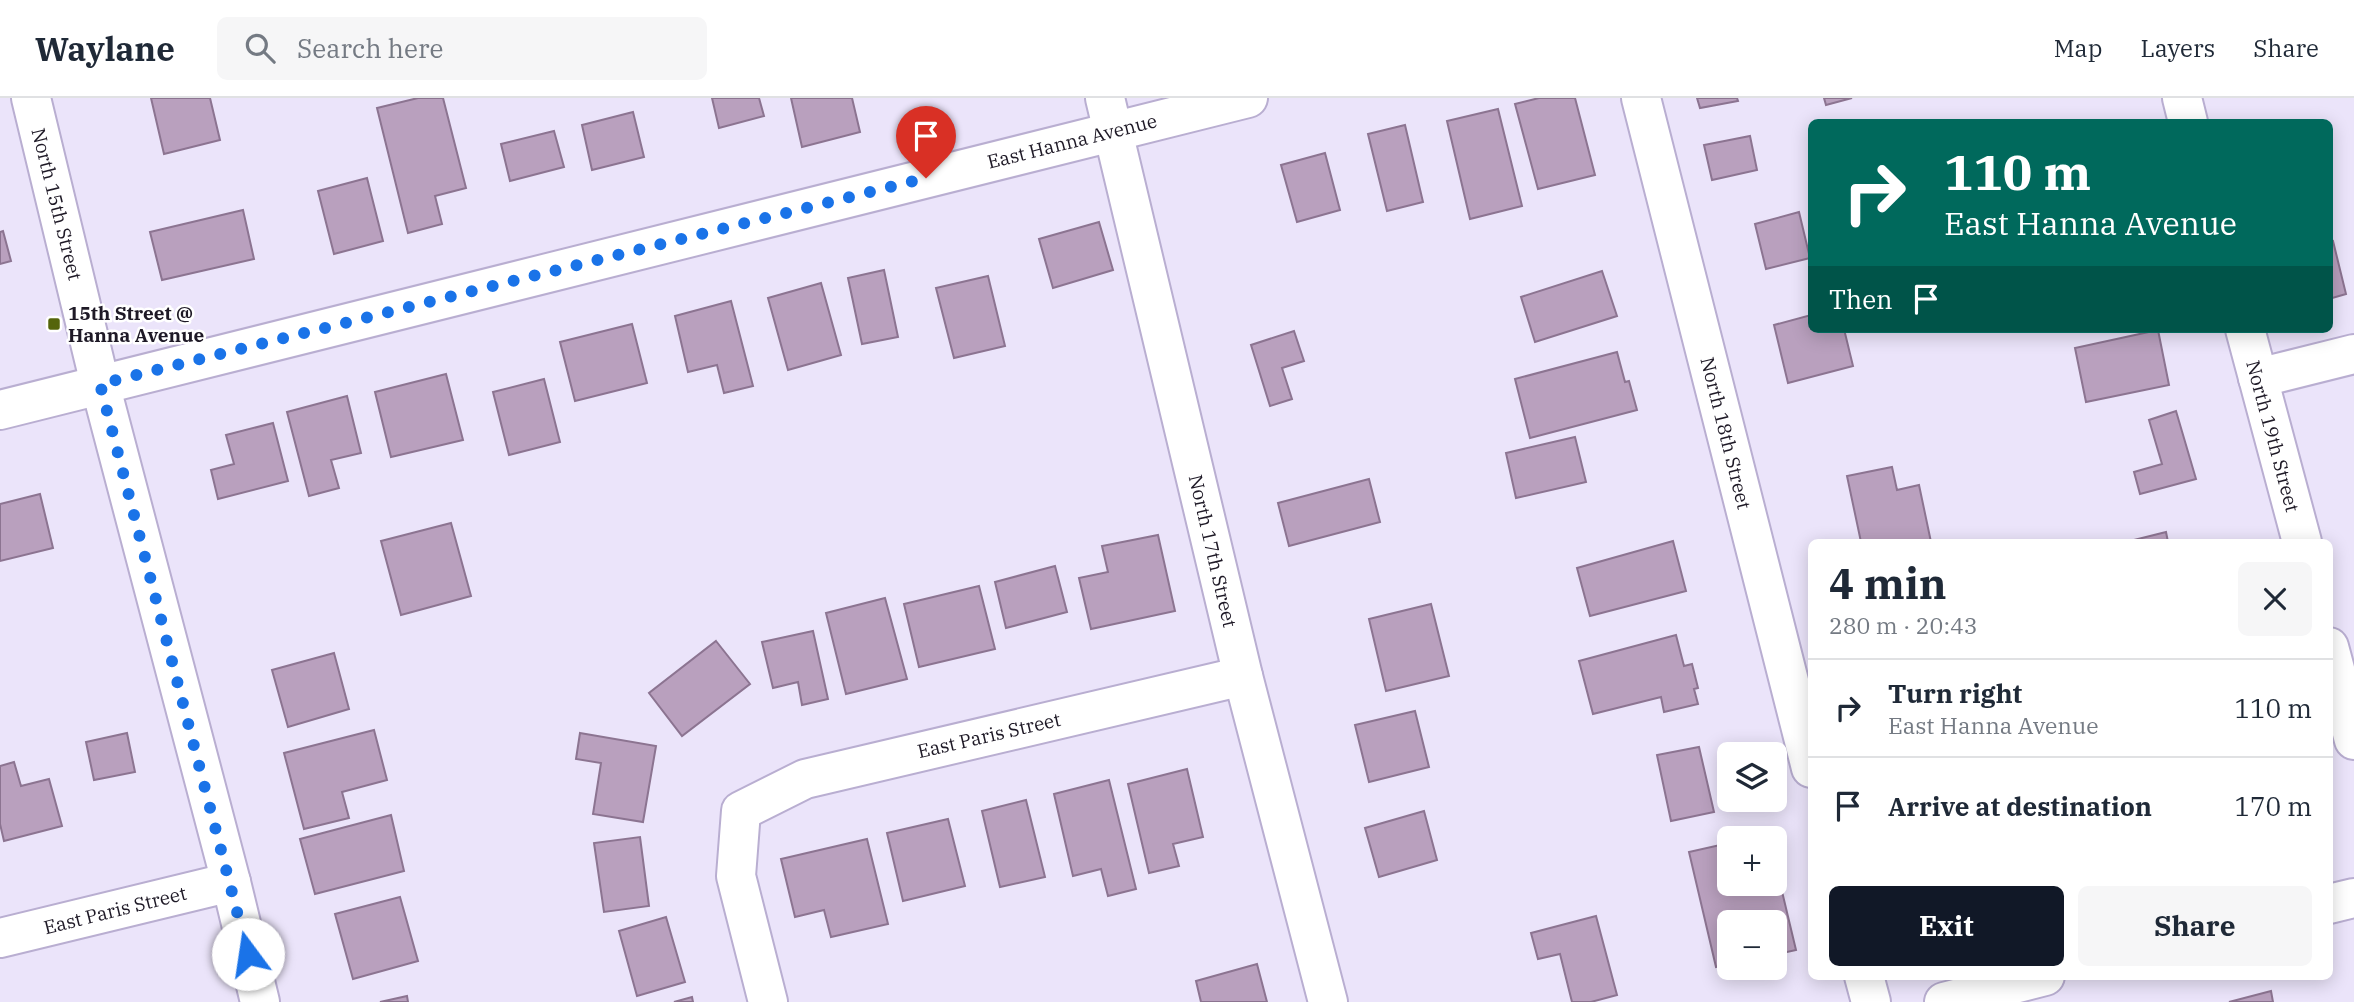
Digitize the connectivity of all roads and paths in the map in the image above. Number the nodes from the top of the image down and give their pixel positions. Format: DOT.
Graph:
graph roads {
  1 [pos="31,98"];
  2 [pos="1248,98"];
  3 [pos="1641,98"];
  4 [pos="2182,98"];
  5 [pos="1109,115"];
  6 [pos="2187,119"];
  7 [pos="2246,333"];
  8 [pos="2354,354"];
  9 [pos="2258,378"];
  10 [pos="100,384"];
  11 [pos="0,410"];
  12 [pos="2301,539"];
  13 [pos="2333,662"];
  14 [pos="1243,676"];
  15 [pos="2354,740"];
  16 [pos="1808,756"];
  17 [pos="231,882"];
  18 [pos="2354,898"];
  19 [pos="2333,903"];
  20 [pos="0,938"];
  21 [pos="1865,980"];
  22 [pos="2034,980"];
  23 [pos="1992,996"];
  24 [pos="260,1002"];
  25 [pos="768,1002"];
  26 [pos="1328,1002"];
  27 [pos="1871,1002"];
  28 [pos="1944,1002"];
  1 -- 10 [label="street, North 15th Street"];
  2 -- 5 [label="street, East Hanna Avenue"];
  3 -- 16 [label="street, North 18th Street"];
  4 -- 6 [label="street"];
  5 -- 10 [label="street, East Hanna Avenue"];
  5 -- 14 [label="street, North 17th Street"];
  7 -- 9 [label="street, North 19th Street"];
  8 -- 9 [label="street"];
  9 -- 12 [label="street, North 19th Street"];
  10 -- 11 [label="street, East Hanna Avenue"];
  10 -- 17 [label="street, North 15th Street"];
  13 -- 15 [label="street"];
  14 -- 25 [label="street, East Paris Street"];
  14 -- 26 [label="street, North 17th Street"];
  17 -- 20 [label="street, East Paris Street"];
  17 -- 24 [label="street, North 15th Street"];
  18 -- 19 [label="street"];
  21 -- 27 [label="street"];
  22 -- 23 [label="street"];
  23 -- 28 [label="street"];
}
